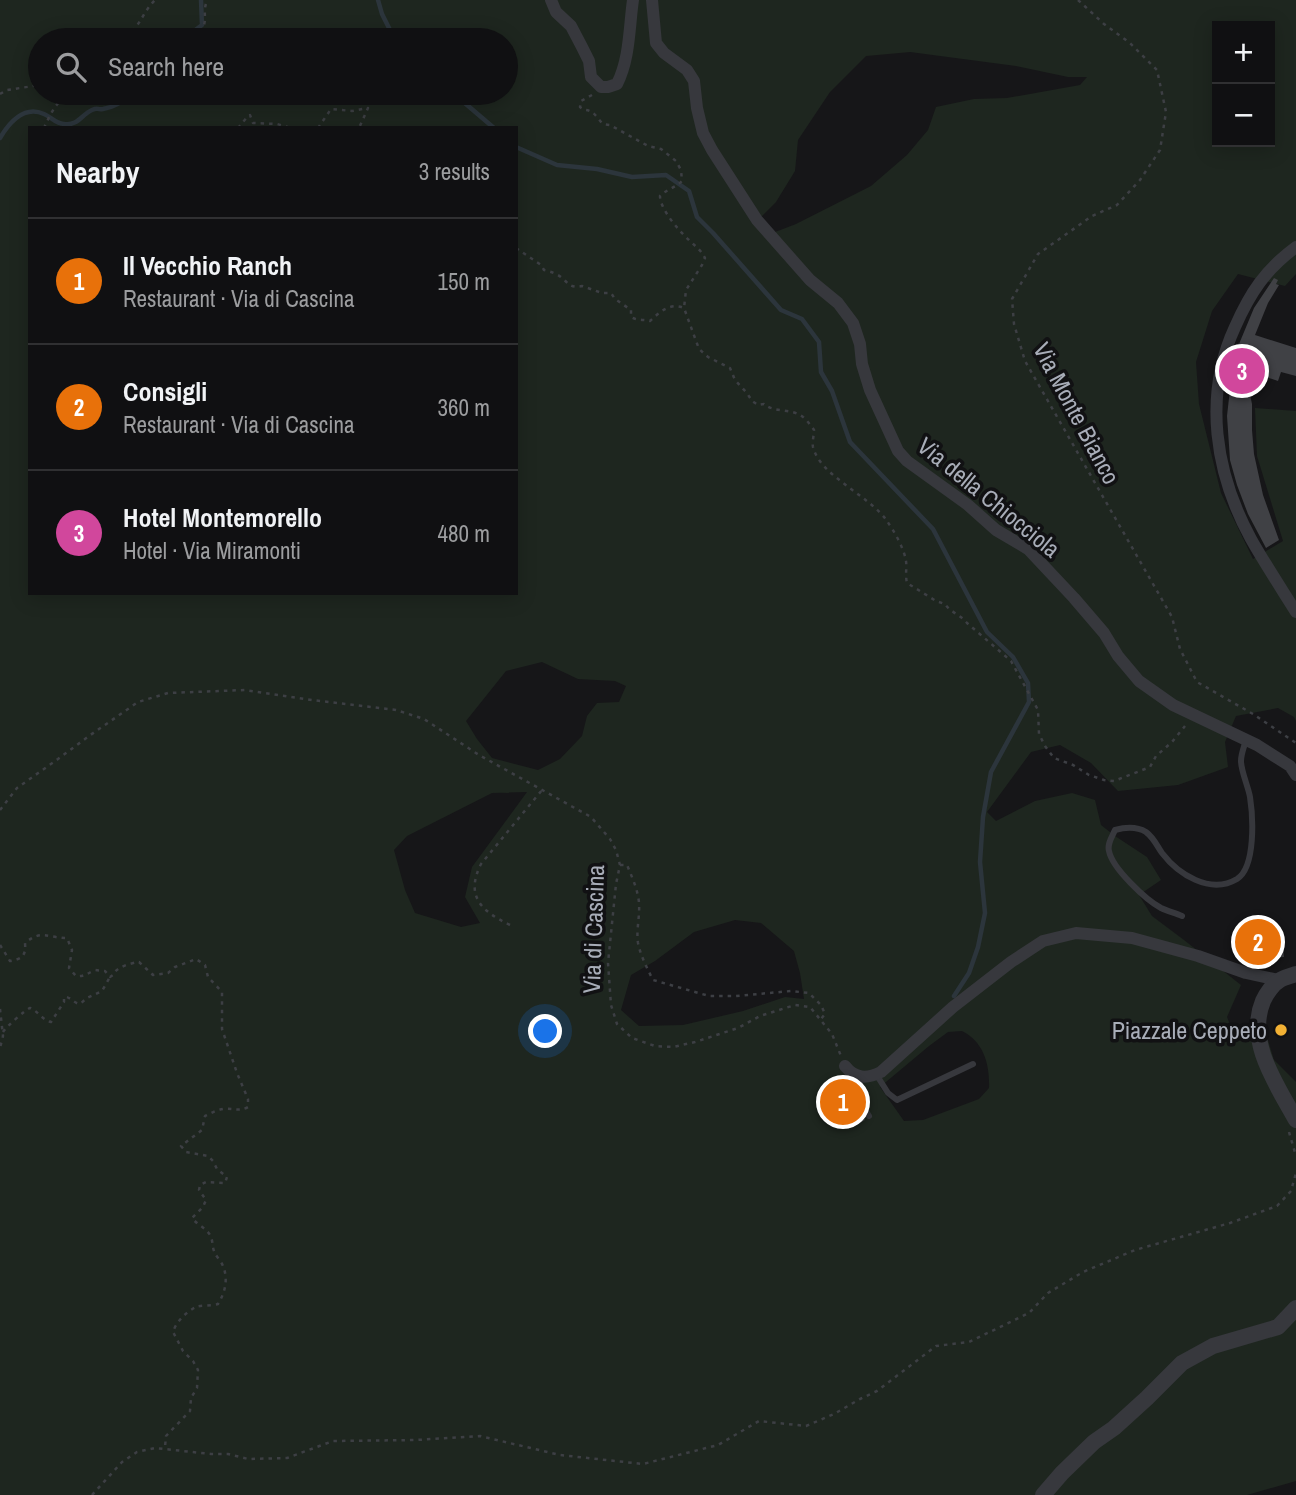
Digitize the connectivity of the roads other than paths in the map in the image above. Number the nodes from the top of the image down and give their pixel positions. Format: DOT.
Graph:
graph roads {
  1 [pos="551,0"];
  2 [pos="634,0"];
  3 [pos="652,0"];
  4 [pos="1296,247"];
  5 [pos="1296,612"];
  6 [pos="1245,740"];
  7 [pos="1296,775"];
  8 [pos="1182,916"];
  9 [pos="1296,974"];
  10 [pos="1279,980"];
  11 [pos="973,1064"];
  12 [pos="845,1066"];
  13 [pos="876,1074"];
  14 [pos="861,1077"];
  15 [pos="869,1116"];
  16 [pos="1296,1119"];
  17 [pos="1296,1308"];
  18 [pos="1043,1495"];
  1 -- 2 [label="street"];
  3 -- 6 [label="street, Via della Chiocciola"];
  4 -- 5 [label="street"];
  6 -- 7 [label="street, Via della Chiocciola"];
  6 -- 8 [label="lane"];
  9 -- 10 [label="street"];
  10 -- 13 [label="street"];
  10 -- 16 [label="street"];
  11 -- 13 [label="lane"];
  12 -- 14 [label="street"];
  13 -- 14 [label="street"];
  14 -- 15 [label="lane"];
  17 -- 18 [label="street"];
}
